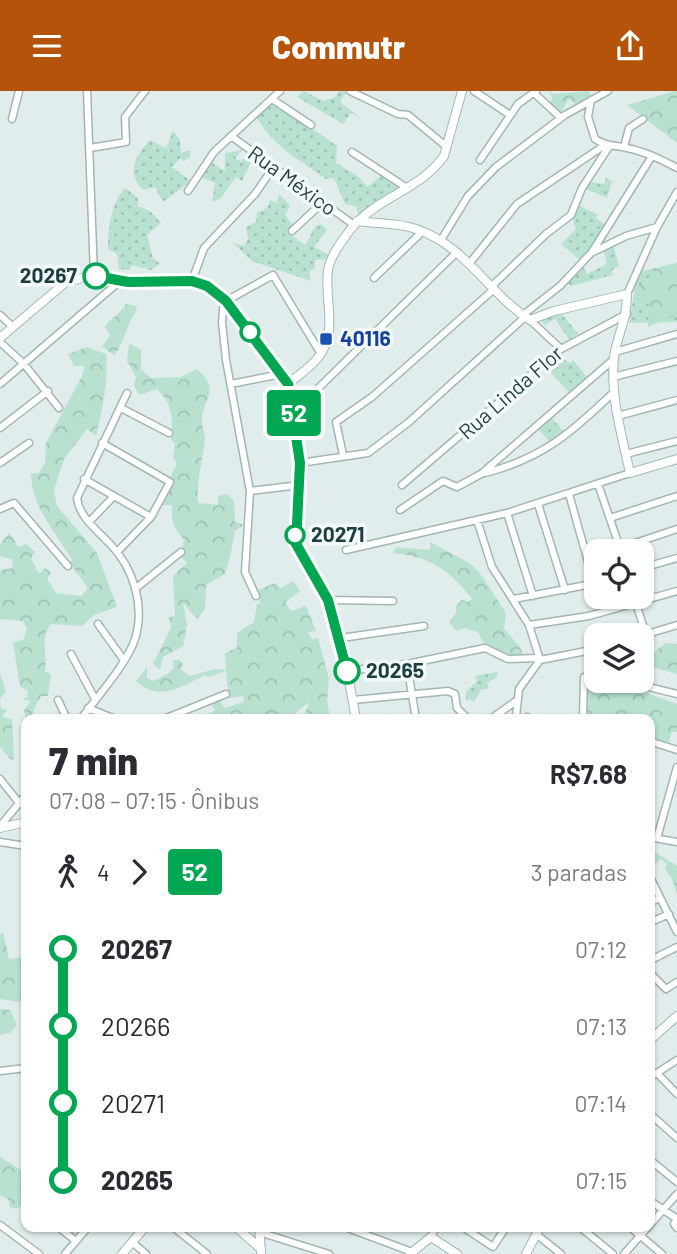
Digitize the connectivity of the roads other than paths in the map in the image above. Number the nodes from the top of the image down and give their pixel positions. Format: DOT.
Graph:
graph roads {
  1 [pos="19,91"];
  2 [pos="87,91"];
  3 [pos="145,91"];
  4 [pos="280,91"];
  5 [pos="350,91"];
  6 [pos="462,91"];
  7 [pos="474,91"];
  8 [pos="608,91"];
  9 [pos="535,92"];
  10 [pos="271,99"];
  11 [pos="591,100"];
  12 [pos="510,115"];
  13 [pos="12,118"];
  14 [pos="561,118"];
  15 [pos="643,119"];
  16 [pos="310,125"];
  17 [pos="231,136"];
  18 [pos="608,145"];
  19 [pos="447,146"];
  20 [pos="624,147"];
  21 [pos="90,148"];
  22 [pos="352,152"];
  23 [pos="652,156"];
  24 [pos="480,160"];
  25 [pos="273,167"];
  26 [pos="677,168"];
  27 [pos="407,188"];
  28 [pos="187,191"];
  29 [pos="677,192"];
  30 [pos="322,203"];
  31 [pos="355,223"];
  32 [pos="657,227"];
  33 [pos="292,231"];
  34 [pos="423,231"];
  35 [pos="441,240"];
  36 [pos="457,252"];
  37 [pos="592,252"];
  38 [pos="469,264"];
  39 [pos="94,275"];
  40 [pos="374,278"];
  41 [pos="120,281"];
  42 [pos="192,281"];
  43 [pos="492,288"];
  44 [pos="627,294"];
  45 [pos="225,299"];
  46 [pos="627,314"];
  47 [pos="0,315"];
  48 [pos="526,317"];
  49 [pos="13,327"];
  50 [pos="677,334"];
  51 [pos="0,340"];
  52 [pos="561,349"];
  53 [pos="321,354"];
  54 [pos="614,356"];
  55 [pos="677,361"];
  56 [pos="23,364"];
  57 [pos="281,373"];
  58 [pos="613,377"];
  59 [pos="0,384"];
  60 [pos="231,384"];
  61 [pos="288,384"];
  62 [pos="48,391"];
  63 [pos="614,392"];
  64 [pos="127,393"];
  65 [pos="677,400"];
  66 [pos="59,408"];
  67 [pos="121,408"];
  68 [pos="294,412"];
  69 [pos="618,416"];
  70 [pos="0,428"];
  71 [pos="169,433"];
  72 [pos="677,441"];
  73 [pos="29,443"];
  74 [pos="102,443"];
  75 [pos="626,454"];
  76 [pos="343,455"];
  77 [pos="677,459"];
  78 [pos="0,463"];
  79 [pos="300,463"];
  80 [pos="630,473"];
  81 [pos="481,474"];
  82 [pos="84,479"];
  83 [pos="598,484"];
  84 [pos="300,485"];
  85 [pos="402,485"];
  86 [pos="250,491"];
  87 [pos="569,494"];
  88 [pos="0,495"];
  89 [pos="114,496"];
  90 [pos="677,496"];
  91 [pos="6,505"];
  92 [pos="538,505"];
  93 [pos="400,510"];
  94 [pos="507,513"];
  95 [pos="151,517"];
  96 [pos="610,518"];
  97 [pos="477,520"];
  98 [pos="89,522"];
  99 [pos="677,529"];
  100 [pos="617,539"];
  101 [pos="648,539"];
  102 [pos="584,543"];
  103 [pos="346,550"];
  104 [pos="117,552"];
  105 [pos="181,552"];
  106 [pos="677,558"];
  107 [pos="654,565"];
  108 [pos="68,566"];
  109 [pos="584,586"];
  110 [pos="135,589"];
  111 [pos="565,590"];
  112 [pos="677,591"];
  113 [pos="256,596"];
  114 [pos="533,596"];
  115 [pos="654,596"];
  116 [pos="514,599"];
  117 [pos="328,600"];
  118 [pos="393,601"];
  119 [pos="605,609"];
  120 [pos="98,624"];
  121 [pos="529,625"];
  122 [pos="677,625"];
  123 [pos="424,626"];
  124 [pos="654,632"];
  125 [pos="341,638"];
  126 [pos="584,651"];
  127 [pos="71,654"];
  128 [pos="123,659"];
  129 [pos="539,659"];
  130 [pos="407,663"];
  131 [pos="347,671"];
  132 [pos="584,677"];
  133 [pos="654,688"];
  134 [pos="413,693"];
  135 [pos="226,694"];
  136 [pos="677,694"];
  137 [pos="95,699"];
  138 [pos="58,700"];
  139 [pos="353,700"];
  140 [pos="516,701"];
  141 [pos="89,708"];
  142 [pos="65,714"];
  143 [pos="84,714"];
  144 [pos="103,714"];
  145 [pos="176,714"];
  146 [pos="355,714"];
  147 [pos="415,714"];
  148 [pos="460,714"];
  149 [pos="498,714"];
  150 [pos="516,714"];
  151 [pos="583,714"];
  152 [pos="655,743"];
  153 [pos="677,750"];
  154 [pos="677,767"];
  155 [pos="0,779"];
  156 [pos="20,804"];
  157 [pos="21,823"];
  158 [pos="2,827"];
  159 [pos="657,838"];
  160 [pos="0,840"];
  161 [pos="677,842"];
  162 [pos="21,845"];
  163 [pos="655,888"];
  164 [pos="660,898"];
  165 [pos="655,900"];
  166 [pos="669,913"];
  167 [pos="655,920"];
  168 [pos="677,932"];
  169 [pos="677,947"];
  170 [pos="655,958"];
  171 [pos="655,978"];
  172 [pos="677,982"];
  173 [pos="677,1016"];
  174 [pos="655,1036"];
  175 [pos="677,1061"];
  176 [pos="21,1069"];
  177 [pos="0,1071"];
  178 [pos="657,1073"];
  179 [pos="677,1094"];
  180 [pos="655,1118"];
  181 [pos="677,1138"];
  182 [pos="655,1164"];
  183 [pos="677,1182"];
  184 [pos="677,1194"];
  185 [pos="655,1205"];
  186 [pos="663,1211"];
  187 [pos="677,1219"];
  188 [pos="655,1220"];
  189 [pos="0,1225"];
  190 [pos="677,1228"];
  191 [pos="64,1232"];
  192 [pos="84,1232"];
  193 [pos="141,1232"];
  194 [pos="179,1232"];
  195 [pos="241,1232"];
  196 [pos="259,1232"];
  197 [pos="267,1232"];
  198 [pos="358,1232"];
  199 [pos="434,1232"];
  200 [pos="476,1232"];
  201 [pos="503,1232"];
  202 [pos="537,1232"];
  203 [pos="540,1232"];
  204 [pos="586,1232"];
  205 [pos="636,1232"];
  206 [pos="643,1232"];
  207 [pos="640,1235"];
  208 [pos="431,1237"];
  209 [pos="76,1241"];
  210 [pos="132,1242"];
  211 [pos="260,1252"];
  212 [pos="411,1253"];
  213 [pos="39,1254"];
  214 [pos="65,1254"];
  215 [pos="122,1254"];
  216 [pos="146,1254"];
  217 [pos="207,1254"];
  218 [pos="329,1254"];
  219 [pos="457,1254"];
  220 [pos="526,1254"];
  221 [pos="561,1254"];
  222 [pos="613,1254"];
  223 [pos="624,1254"];
  224 [pos="662,1254"];
  1 -- 13 [label="street"];
  2 -- 21 [label="street"];
  3 -- 21 [label="street"];
  4 -- 10 [label="street"];
  5 -- 19 [label="street"];
  6 -- 19 [label="main road"];
  7 -- 12 [label="street"];
  8 -- 11 [label="street"];
  9 -- 12 [label="street"];
  9 -- 14 [label="street"];
  10 -- 16 [label="street"];
  10 -- 17 [label="street"];
  11 -- 14 [label="street"];
  11 -- 18 [label="street"];
  12 -- 24 [label="street"];
  14 -- 35 [label="street"];
  15 -- 20 [label="street"];
  17 -- 25 [label="street, Rua México"];
  17 -- 28 [label="street"];
  18 -- 20 [label="street"];
  18 -- 38 [label="street"];
  18 -- 43 [label="street"];
  19 -- 27 [label="main road"];
  20 -- 23 [label="street"];
  21 -- 39 [label="street"];
  22 -- 27 [label="street"];
  23 -- 26 [label="street"];
  23 -- 37 [label="street"];
  25 -- 30 [label="street, Rua México"];
  25 -- 42 [label="street"];
  27 -- 31 [label="main road"];
  29 -- 32 [label="street"];
  30 -- 31 [label="street, Rua México"];
  30 -- 33 [label="street"];
  31 -- 34 [label="main road"];
  31 -- 53 [label="main road"];
  32 -- 37 [label="street"];
  32 -- 44 [label="street"];
  34 -- 35 [label="main road"];
  34 -- 40 [label="street"];
  35 -- 36 [label="main road"];
  36 -- 38 [label="main road"];
  36 -- 68 [label="street"];
  37 -- 48 [label="street"];
  38 -- 43 [label="main road"];
  39 -- 41 [label="main road"];
  39 -- 49 [label="main road"];
  41 -- 42 [label="main road"];
  41 -- 56 [label="street"];
  42 -- 45 [label="main road"];
  43 -- 48 [label="main road"];
  43 -- 76 [label="street"];
  44 -- 46 [label="main road"];
  44 -- 48 [label="main road"];
  45 -- 53 [label="street"];
  45 -- 57 [label="main road"];
  45 -- 60 [label="street"];
  46 -- 52 [label="street, Rua Linda Flor"];
  46 -- 54 [label="main road"];
  47 -- 49 [label="street"];
  48 -- 52 [label="street"];
  48 -- 76 [label="street"];
  49 -- 51 [label="main road"];
  50 -- 54 [label="street"];
  51 -- 56 [label="street"];
  52 -- 85 [label="street, Rua Linda Flor"];
  53 -- 61 [label="main road"];
  54 -- 58 [label="main road"];
  54 -- 81 [label="street"];
  55 -- 58 [label="street"];
  56 -- 59 [label="street"];
  56 -- 62 [label="street"];
  57 -- 60 [label="street"];
  57 -- 61 [label="main road"];
  58 -- 63 [label="main road"];
  60 -- 86 [label="street"];
  61 -- 68 [label="main road"];
  62 -- 66 [label="street"];
  62 -- 70 [label="street"];
  63 -- 69 [label="main road"];
  63 -- 81 [label="street"];
  64 -- 67 [label="street"];
  65 -- 69 [label="street"];
  67 -- 71 [label="street"];
  67 -- 74 [label="street"];
  68 -- 79 [label="main road"];
  69 -- 75 [label="main road"];
  72 -- 75 [label="street"];
  73 -- 78 [label="street"];
  74 -- 82 [label="street"];
  74 -- 95 [label="street"];
  75 -- 80 [label="main road"];
  76 -- 79 [label="street"];
  77 -- 80 [label="main road"];
  79 -- 84 [label="main road"];
  80 -- 83 [label="street"];
  81 -- 93 [label="street"];
  82 -- 89 [label="street"];
  82 -- 98 [label="street"];
  83 -- 87 [label="street"];
  83 -- 96 [label="street"];
  84 -- 86 [label="street"];
  84 -- 117 [label="main road"];
  86 -- 113 [label="street"];
  87 -- 92 [label="street"];
  87 -- 102 [label="street"];
  88 -- 91 [label="street"];
  89 -- 95 [label="street"];
  89 -- 98 [label="street"];
  90 -- 96 [label="street"];
  91 -- 108 [label="street"];
  92 -- 94 [label="street"];
  92 -- 111 [label="street"];
  94 -- 97 [label="street"];
  94 -- 114 [label="street"];
  95 -- 104 [label="street"];
  96 -- 100 [label="street"];
  97 -- 103 [label="street"];
  97 -- 116 [label="street"];
  98 -- 104 [label="street"];
  99 -- 101 [label="street"];
  104 -- 110 [label="street"];
  105 -- 110 [label="street"];
  106 -- 107 [label="street"];
  109 -- 111 [label="street"];
  110 -- 128 [label="street"];
  111 -- 114 [label="street"];
  112 -- 115 [label="street"];
  114 -- 116 [label="street"];
  116 -- 121 [label="street"];
  117 -- 118 [label="street"];
  117 -- 125 [label="main road"];
  119 -- 121 [label="street"];
  120 -- 128 [label="street"];
  121 -- 129 [label="street"];
  122 -- 124 [label="street"];
  123 -- 125 [label="street"];
  125 -- 131 [label="main road"];
  126 -- 129 [label="street"];
  127 -- 137 [label="street"];
  128 -- 137 [label="street"];
  129 -- 130 [label="street"];
  129 -- 140 [label="street"];
  130 -- 131 [label="street"];
  130 -- 134 [label="street"];
  131 -- 139 [label="main road"];
  132 -- 151 [label="street"];
  133 -- 136 [label="street"];
  134 -- 139 [label="street"];
  134 -- 147 [label="street"];
  134 -- 148 [label="street"];
  135 -- 145 [label="street"];
  137 -- 141 [label="street"];
  138 -- 142 [label="street"];
  139 -- 146 [label="main road"];
  140 -- 149 [label="street"];
  140 -- 150 [label="street"];
  141 -- 143 [label="street"];
  141 -- 144 [label="street"];
  152 -- 153 [label="street"];
  154 -- 159 [label="street"];
  155 -- 156 [label="street"];
  156 -- 158 [label="street"];
  157 -- 158 [label="main road"];
  158 -- 160 [label="main road"];
  159 -- 161 [label="street"];
  160 -- 162 [label="street"];
  163 -- 164 [label="street"];
  164 -- 165 [label="street"];
  164 -- 166 [label="street"];
  166 -- 167 [label="street"];
  166 -- 168 [label="street"];
  169 -- 170 [label="street"];
  171 -- 172 [label="street"];
  173 -- 174 [label="main road"];
  175 -- 178 [label="street"];
  176 -- 177 [label="street"];
  178 -- 179 [label="street"];
  180 -- 181 [label="street"];
  182 -- 183 [label="street"];
  184 -- 186 [label="street"];
  185 -- 186 [label="street"];
  186 -- 187 [label="street"];
  186 -- 188 [label="street"];
  187 -- 190 [label="street"];
  189 -- 213 [label="street"];
  191 -- 209 [label="street"];
  192 -- 209 [label="street"];
  193 -- 210 [label="main road"];
  194 -- 217 [label="street"];
  195 -- 211 [label="main road"];
  196 -- 211 [label="main road"];
  197 -- 218 [label="street"];
  198 -- 212 [label="street"];
  199 -- 208 [label="street"];
  200 -- 201 [label="street"];
  202 -- 220 [label="main road"];
  203 -- 221 [label="street"];
  204 -- 222 [label="street"];
  205 -- 207 [label="street"];
  206 -- 207 [label="street"];
  207 -- 223 [label="street"];
  207 -- 224 [label="street"];
  208 -- 212 [label="main road"];
  208 -- 219 [label="main road"];
  209 -- 214 [label="street"];
  210 -- 215 [label="main road"];
  210 -- 216 [label="street"];
}
